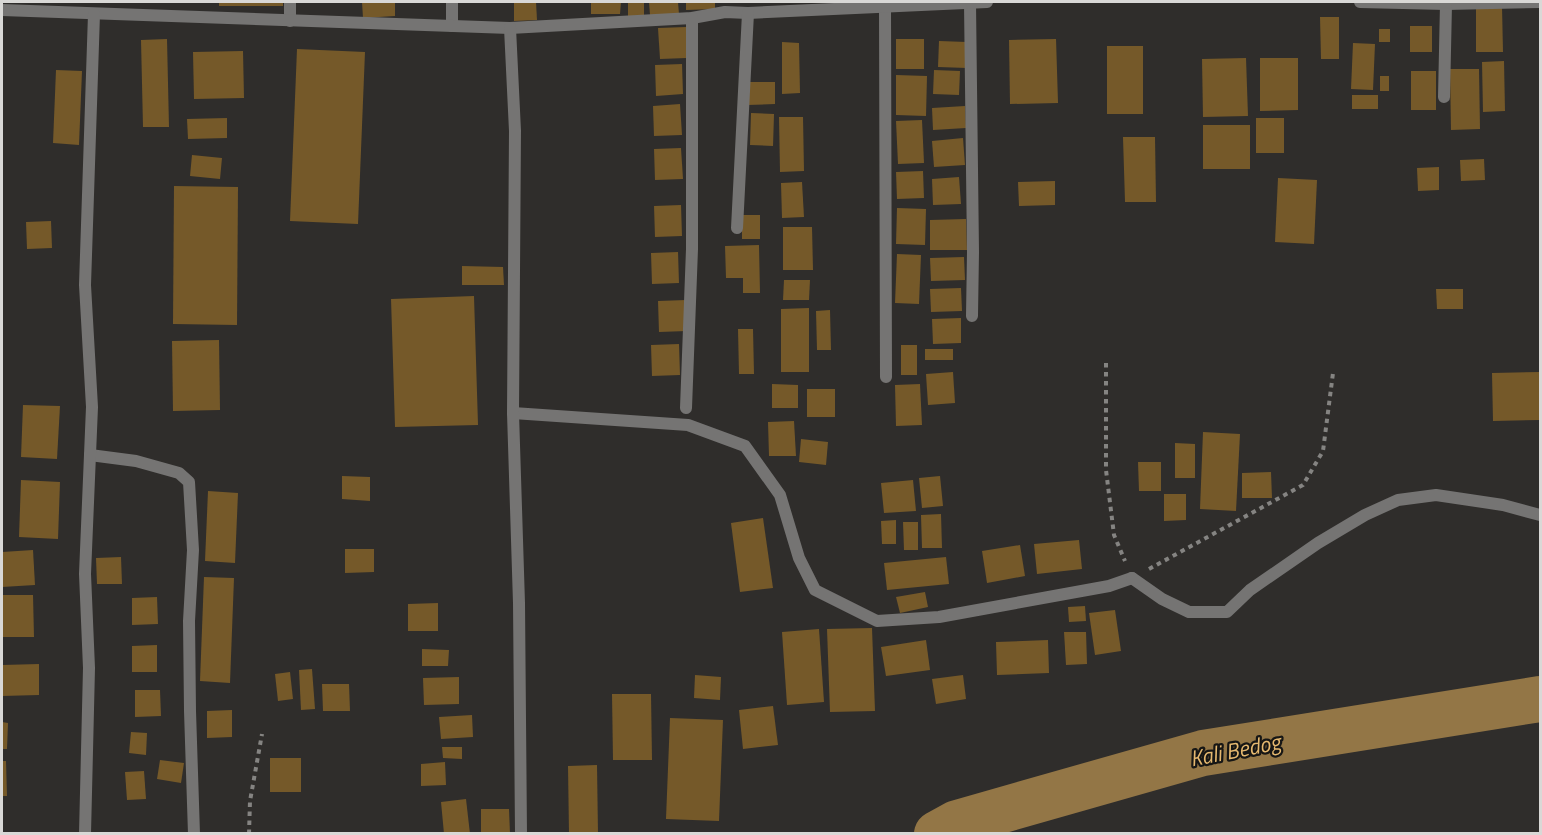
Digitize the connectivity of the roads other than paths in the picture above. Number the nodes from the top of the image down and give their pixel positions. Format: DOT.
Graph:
graph roads {
  1 [pos="290,2"];
  2 [pos="452,2"];
  3 [pos="987,2"];
  4 [pos="1360,2"];
  5 [pos="1540,2"];
  6 [pos="970,3"];
  7 [pos="1446,4"];
  8 [pos="726,7"];
  9 [pos="885,7"];
  10 [pos="88,9"];
  11 [pos="2,10"];
  12 [pos="748,13"];
  13 [pos="692,18"];
  14 [pos="290,21"];
  15 [pos="453,26"];
  16 [pos="510,28"];
  17 [pos="1444,97"];
  18 [pos="737,228"];
  19 [pos="972,316"];
  20 [pos="886,376"];
  21 [pos="686,408"];
  22 [pos="513,413"];
  23 [pos="90,455"];
  24 [pos="1540,515"];
  25 [pos="85,834"];
  26 [pos="194,834"];
  27 [pos="521,834"];
  1 -- 14 [label="street"];
  2 -- 15 [label="street"];
  3 -- 6 [label="street"];
  4 -- 7 [label="street"];
  5 -- 7 [label="street"];
  6 -- 9 [label="street"];
  6 -- 19 [label="street"];
  7 -- 17 [label="street"];
  8 -- 12 [label="street"];
  8 -- 13 [label="street"];
  9 -- 12 [label="street"];
  9 -- 20 [label="street"];
  10 -- 11 [label="street"];
  10 -- 14 [label="street"];
  10 -- 23 [label="street"];
  12 -- 18 [label="street"];
  13 -- 16 [label="street"];
  13 -- 21 [label="street"];
  14 -- 15 [label="street"];
  15 -- 16 [label="street"];
  16 -- 22 [label="street"];
  22 -- 24 [label="street"];
  22 -- 27 [label="street"];
  23 -- 25 [label="street"];
  23 -- 26 [label="street"];
}
